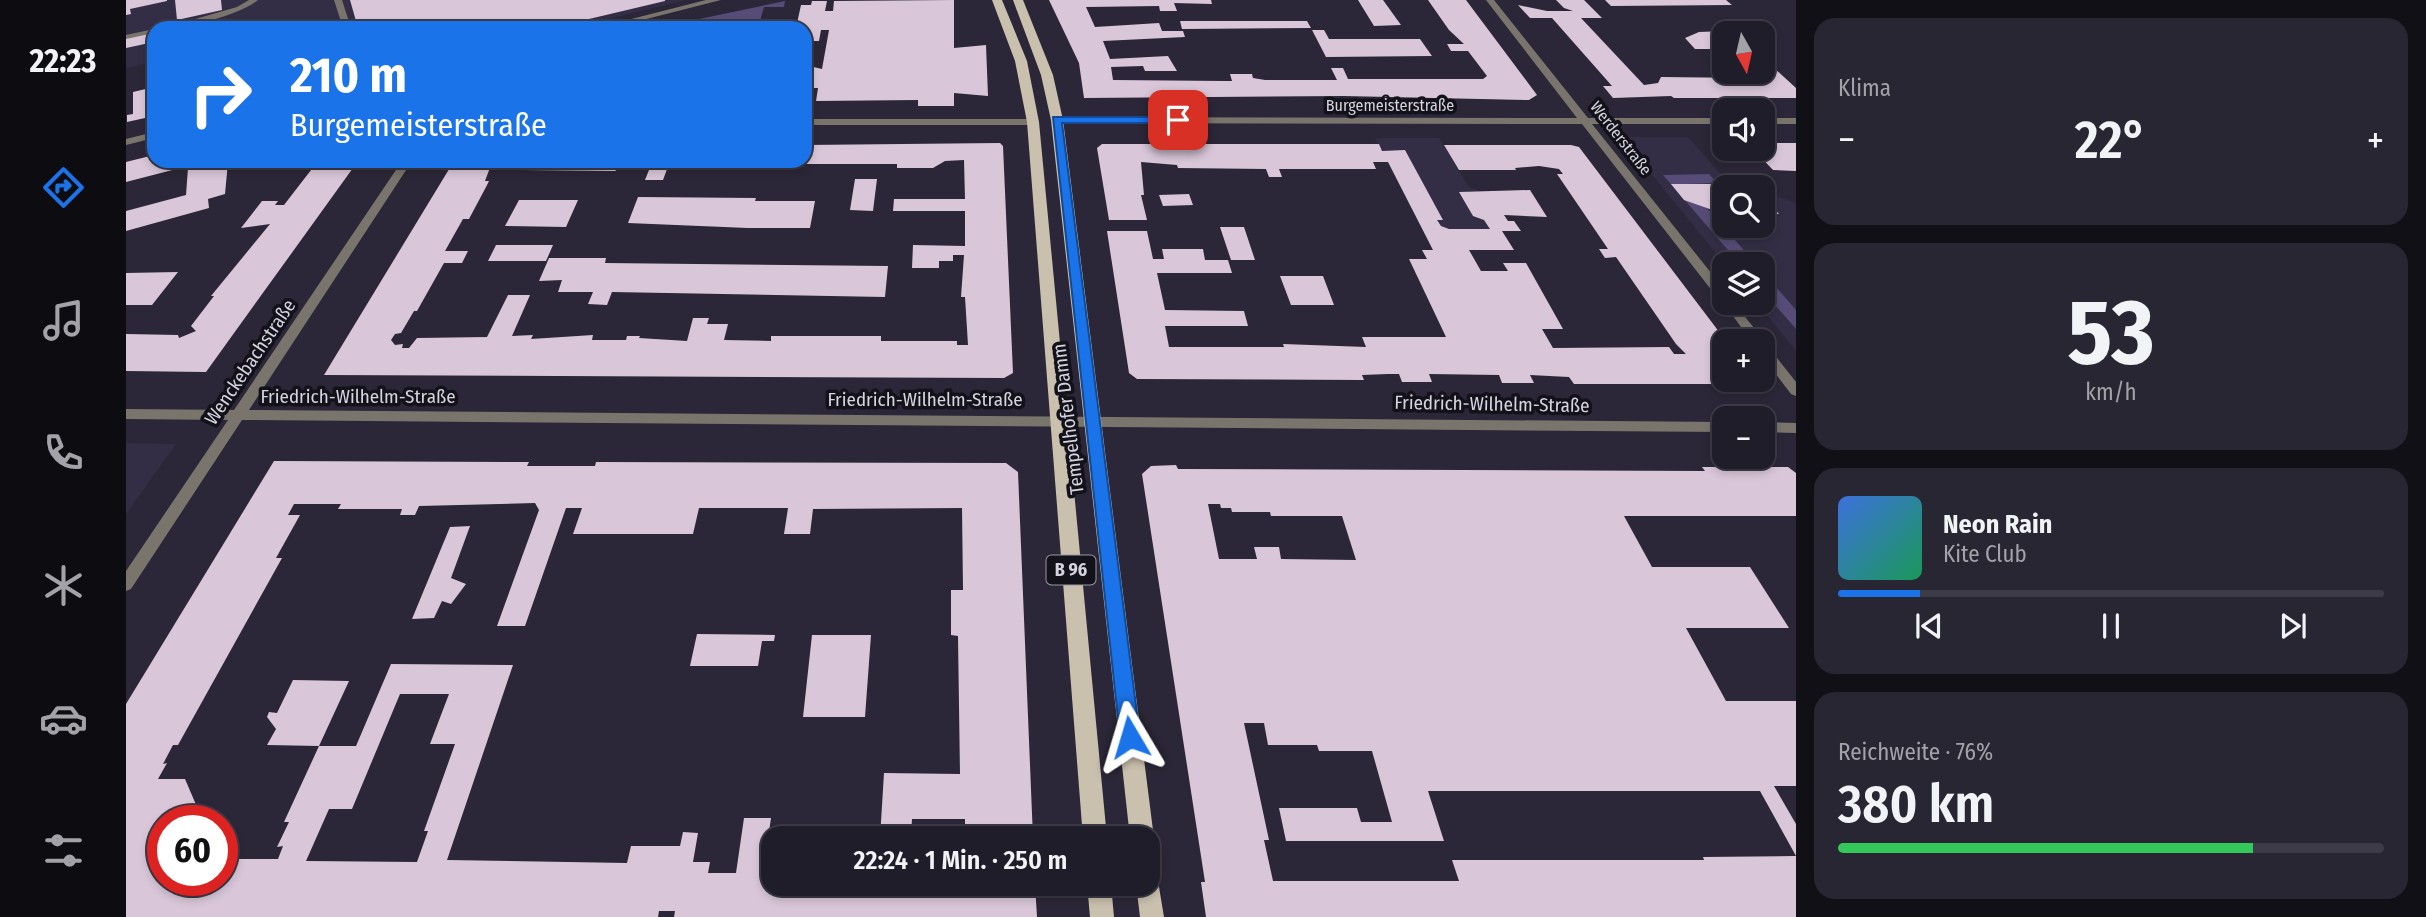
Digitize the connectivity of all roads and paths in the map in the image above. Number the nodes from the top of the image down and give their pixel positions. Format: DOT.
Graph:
graph roads {
  1 [pos="254,0"];
  2 [pos="338,0"];
  3 [pos="717,0"];
  4 [pos="997,0"];
  5 [pos="1018,0"];
  6 [pos="1490,0"];
  7 [pos="194,21"];
  8 [pos="344,21"];
  9 [pos="629,21"];
  10 [pos="147,32"];
  11 [pos="126,37"];
  12 [pos="1056,120"];
  13 [pos="1586,121"];
  14 [pos="1712,121"];
  15 [pos="1775,121"];
  16 [pos="1796,121"];
  17 [pos="812,122"];
  18 [pos="1033,122"];
  19 [pos="147,137"];
  20 [pos="126,142"];
  21 [pos="402,168"];
  22 [pos="1712,283"];
  23 [pos="1737,315"];
  24 [pos="1749,329"];
  25 [pos="1775,364"];
  26 [pos="1796,391"];
  27 [pos="126,414"];
  28 [pos="238,415"];
  29 [pos="1060,419"];
  30 [pos="1093,419"];
  31 [pos="1712,427"];
  32 [pos="1775,427"];
  33 [pos="1796,428"];
  34 [pos="126,584"];
  35 [pos="1094,826"];
  36 [pos="1141,826"];
  37 [pos="1100,896"];
  38 [pos="1149,896"];
  39 [pos="1102,917"];
  40 [pos="1152,917"];
  1 -- 7 [label="lane"];
  2 -- 8 [label="lane"];
  3 -- 9 [label="street"];
  4 -- 18 [label="main road, Tempelhofer Damm / B 96"];
  5 -- 12 [label="main road, Tempelhofer Damm / B 96"];
  6 -- 13 [label="street, Werderstraße"];
  10 -- 11 [label="lane"];
  12 -- 13 [label="street, Burgemeisterstraße"];
  12 -- 30 [label="main road, Tempelhofer Damm / B 96"];
  13 -- 14 [label="street, Burgemeisterstraße"];
  13 -- 22 [label="street, Werderstraße"];
  15 -- 16 [label="street"];
  17 -- 18 [label="street"];
  18 -- 29 [label="main road, Tempelhofer Damm / B 96"];
  19 -- 20 [label="street"];
  21 -- 28 [label="street, Wenckebachstraße"];
  23 -- 24 [label="street"];
  25 -- 26 [label="street"];
  27 -- 28 [label="street, Friedrich-Wilhelm-Straße"];
  28 -- 29 [label="street, Friedrich-Wilhelm-Straße"];
  28 -- 34 [label="street, Wenckebachstraße"];
  29 -- 30 [label="street, Friedrich-Wilhelm-Straße"];
  29 -- 35 [label="main road, Tempelhofer Damm / B 96"];
  30 -- 31 [label="street, Friedrich-Wilhelm-Straße"];
  30 -- 36 [label="main road, Tempelhofer Damm / B 96"];
  32 -- 33 [label="street"];
  37 -- 39 [label="main road"];
  38 -- 40 [label="main road"];
}
